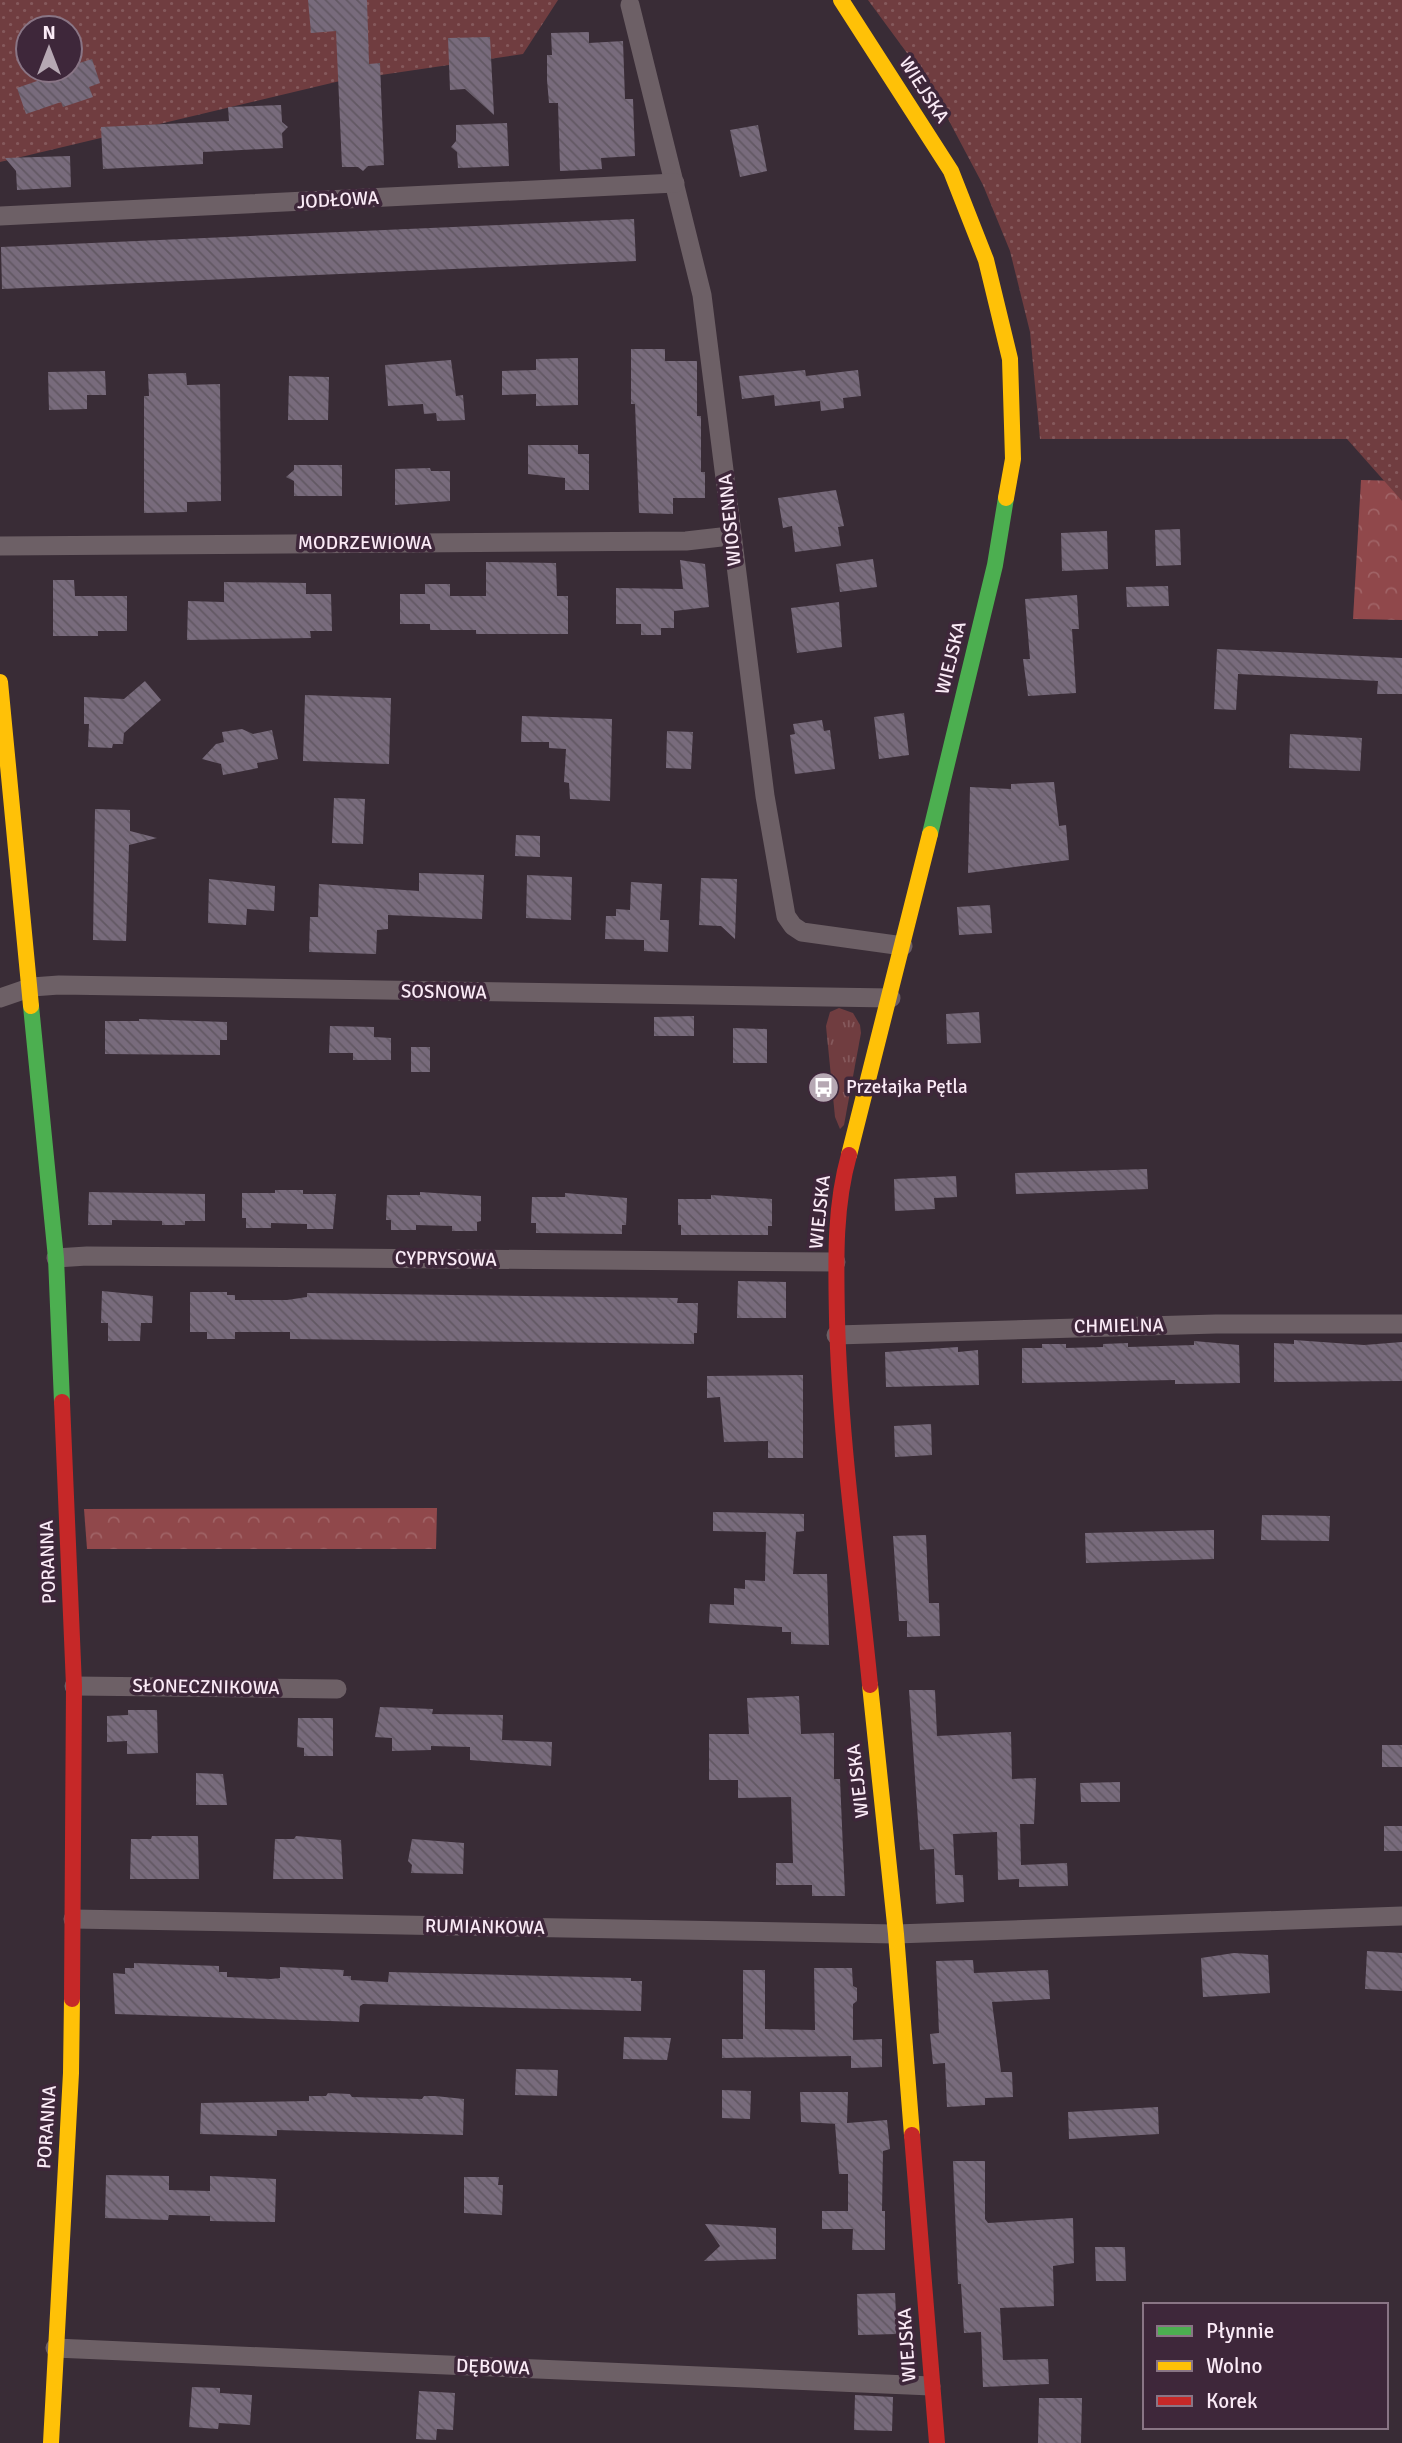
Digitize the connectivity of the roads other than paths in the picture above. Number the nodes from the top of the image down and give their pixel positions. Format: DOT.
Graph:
graph roads {
  1 [pos="841,0"];
  2 [pos="630,5"];
  3 [pos="675,183"];
  4 [pos="0,216"];
  5 [pos="730,536"];
  6 [pos="0,546"];
  7 [pos="0,682"];
  8 [pos="903,946"];
  9 [pos="32,987"];
  10 [pos="0,998"];
  11 [pos="891,998"];
  12 [pos="56,1258"];
  13 [pos="836,1262"];
  14 [pos="1402,1324"];
  15 [pos="836,1335"];
  16 [pos="74,1686"];
  17 [pos="337,1689"];
  18 [pos="1402,1916"];
  19 [pos="73,1919"];
  20 [pos="897,1934"];
  21 [pos="55,2348"];
  22 [pos="931,2386"];
  23 [pos="51,2443"];
  24 [pos="937,2443"];
  1 -- 8 [label="street, WIEJSKA"];
  2 -- 3 [label="street, WIOSENNA"];
  3 -- 4 [label="street, JODŁOWA"];
  3 -- 5 [label="street, WIOSENNA"];
  5 -- 6 [label="street, MODRZEWIOWA"];
  5 -- 8 [label="street, WIOSENNA"];
  7 -- 9 [label="street, PORANNA"];
  8 -- 11 [label="street, WIEJSKA"];
  9 -- 10 [label="street, SOSNOWA"];
  9 -- 11 [label="street, SOSNOWA"];
  9 -- 12 [label="street, PORANNA"];
  11 -- 13 [label="street, WIEJSKA"];
  12 -- 13 [label="street, CYPRYSOWA"];
  12 -- 16 [label="street, PORANNA"];
  13 -- 15 [label="street, WIEJSKA"];
  14 -- 15 [label="street, CHMIELNA"];
  15 -- 20 [label="street, WIEJSKA"];
  16 -- 17 [label="street, SŁONECZNIKOWA"];
  16 -- 19 [label="street, PORANNA"];
  18 -- 20 [label="street, RUMIANKOWA"];
  19 -- 20 [label="street, RUMIANKOWA"];
  19 -- 21 [label="street, PORANNA"];
  20 -- 22 [label="street, WIEJSKA"];
  21 -- 22 [label="street, DĘBOWA"];
  21 -- 23 [label="street, PORANNA"];
  22 -- 24 [label="street, WIEJSKA"];
}
